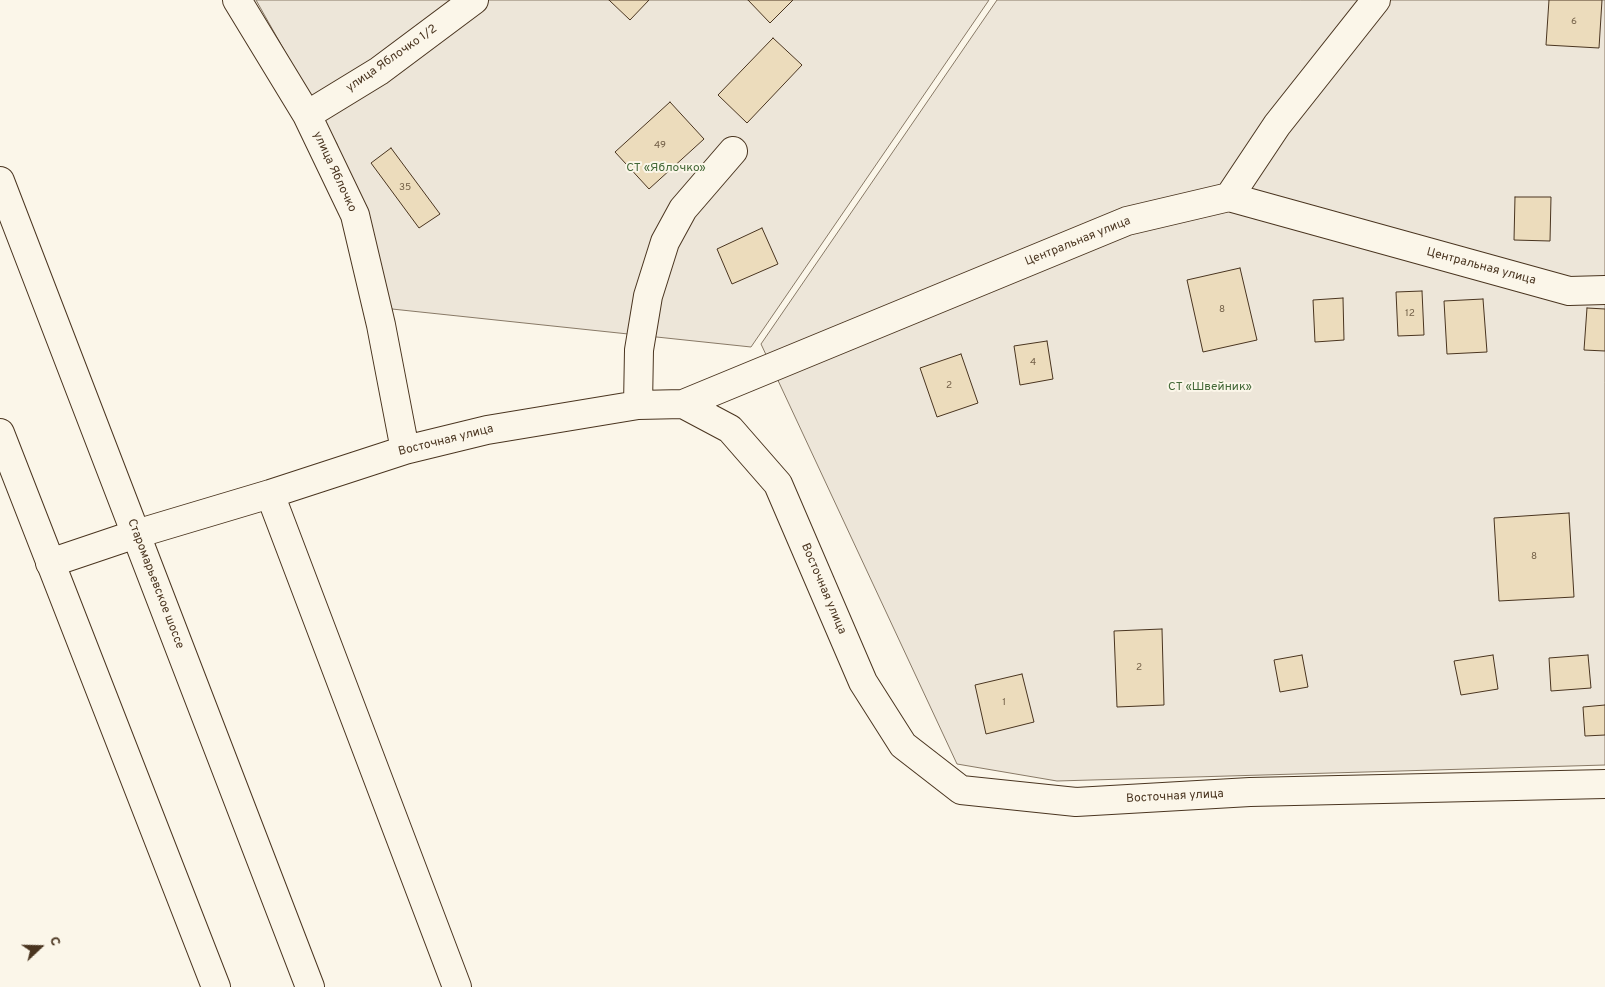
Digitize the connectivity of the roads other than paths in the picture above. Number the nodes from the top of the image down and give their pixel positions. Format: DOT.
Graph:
graph roads {
  1 [pos="237,0"];
  2 [pos="474,0"];
  3 [pos="1376,0"];
  4 [pos="307,115"];
  5 [pos="733,151"];
  6 [pos="0,181"];
  7 [pos="1229,197"];
  8 [pos="1605,290"];
  9 [pos="683,404"];
  10 [pos="638,405"];
  11 [pos="0,433"];
  12 [pos="405,450"];
  13 [pos="270,494"];
  14 [pos="136,534"];
  15 [pos="50,563"];
  16 [pos="1605,784"];
  17 [pos="216,987"];
  18 [pos="310,987"];
  19 [pos="457,987"];
  1 -- 4 [label="street, улица Яблочко"];
  2 -- 4 [label="street, улица Яблочко 1/2"];
  3 -- 7 [label="street"];
  4 -- 12 [label="street, улица Яблочко"];
  5 -- 10 [label="street"];
  6 -- 14 [label="street, Старомарьевское шоссе"];
  7 -- 8 [label="street, Центральная улица"];
  7 -- 9 [label="street, Центральная улица"];
  9 -- 10 [label="street, Восточная улица"];
  9 -- 16 [label="street, Восточная улица"];
  10 -- 12 [label="street, Восточная улица"];
  11 -- 15 [label="street"];
  12 -- 13 [label="street, Восточная улица"];
  13 -- 14 [label="street, Восточная улица"];
  13 -- 19 [label="street"];
  14 -- 15 [label="street, Восточная улица"];
  14 -- 18 [label="street, Старомарьевское шоссе"];
  15 -- 17 [label="street"];
}
